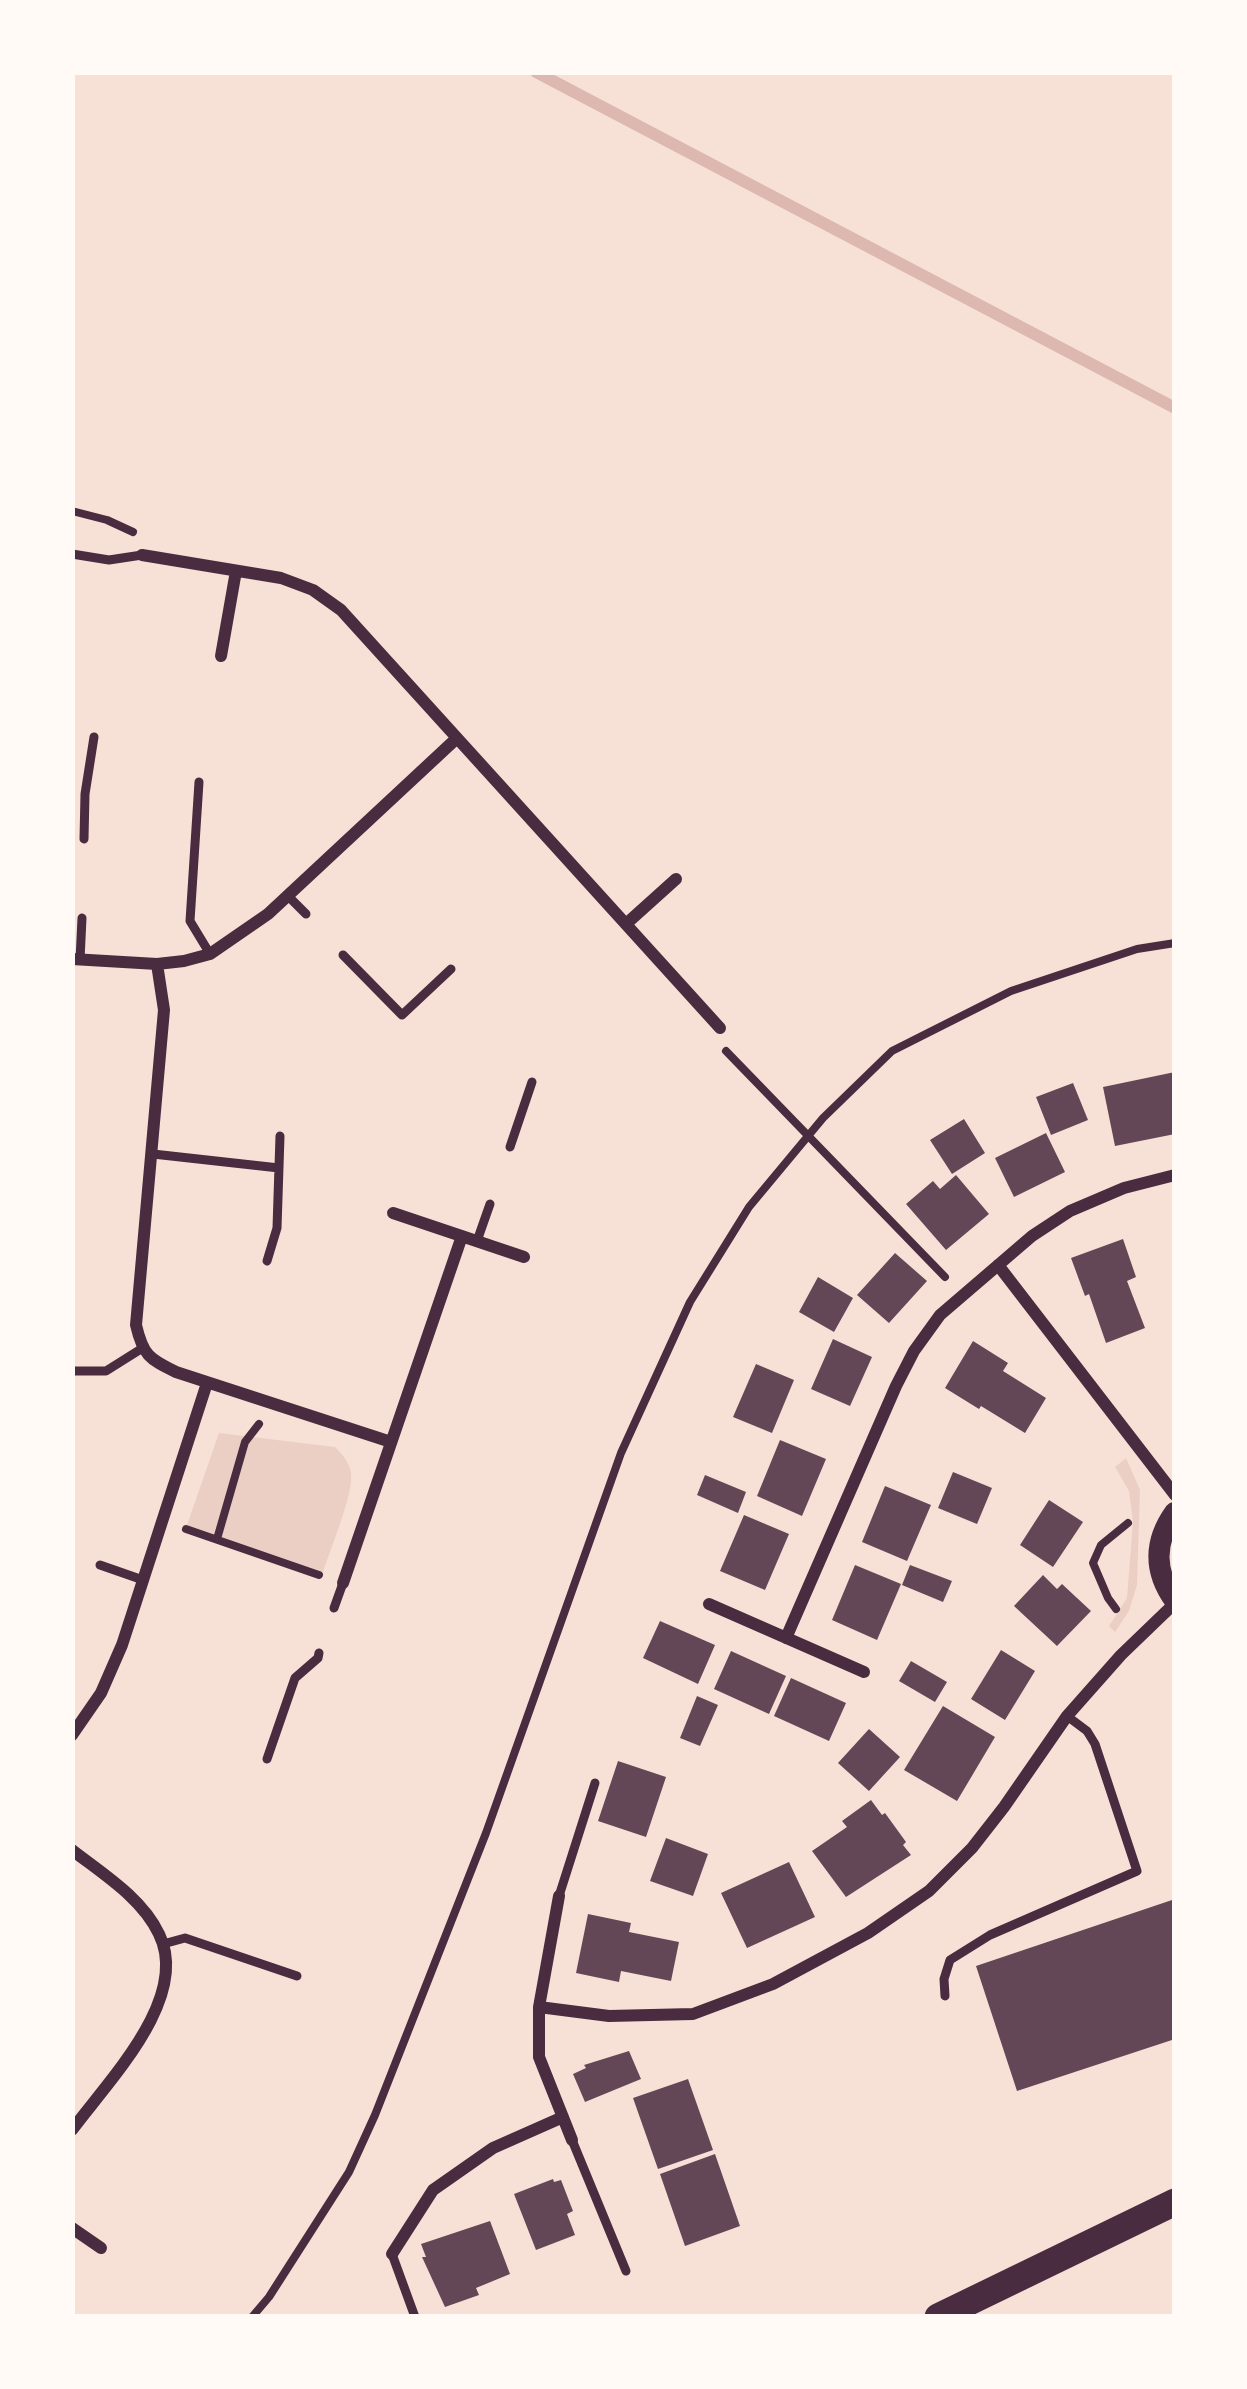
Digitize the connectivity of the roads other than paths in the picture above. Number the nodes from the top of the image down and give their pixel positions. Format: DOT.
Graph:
graph roads {
  1 [pos="72,554"];
  2 [pos="142,555"];
  3 [pos="236,571"];
  4 [pos="221,656"];
  5 [pos="94,737"];
  6 [pos="457,738"];
  7 [pos="200,782"];
  8 [pos="84,839"];
  9 [pos="676,879"];
  10 [pos="288,896"];
  11 [pos="306,914"];
  12 [pos="82,918"];
  13 [pos="626,924"];
  14 [pos="210,954"];
  15 [pos="344,955"];
  16 [pos="76,959"];
  17 [pos="157,964"];
  18 [pos="451,969"];
  19 [pos="720,1028"];
  20 [pos="532,1082"];
  21 [pos="280,1136"];
  22 [pos="510,1147"];
  23 [pos="152,1154"];
  24 [pos="279,1168"];
  25 [pos="1175,1174"];
  26 [pos="490,1204"];
  27 [pos="393,1213"];
  28 [pos="462,1236"];
  29 [pos="477,1241"];
  30 [pos="524,1257"];
  31 [pos="267,1261"];
  32 [pos="998,1265"];
  33 [pos="141,1349"];
  34 [pos="72,1371"];
  35 [pos="207,1383"];
  36 [pos="391,1442"];
  37 [pos="1175,1495"];
  38 [pos="1175,1512"];
  39 [pos="100,1565"];
  40 [pos="143,1580"];
  41 [pos="343,1583"];
  42 [pos="1175,1602"];
  43 [pos="709,1604"];
  44 [pos="334,1608"];
  45 [pos="786,1638"];
  46 [pos="319,1653"];
  47 [pos="864,1672"];
  48 [pos="1067,1716"];
  49 [pos="72,1735"];
  50 [pos="267,1759"];
  51 [pos="595,1783"];
  52 [pos="72,1850"];
  53 [pos="559,1896"];
  54 [pos="163,1944"];
  55 [pos="298,1976"];
  56 [pos="945,1996"];
  57 [pos="539,2007"];
  58 [pos="563,2117"];
  59 [pos="72,2129"];
  60 [pos="572,2140"];
  61 [pos="1175,2202"];
  62 [pos="72,2228"];
  63 [pos="100,2248"];
  64 [pos="392,2254"];
  65 [pos="626,2271"];
  66 [pos="415,2317"];
  67 [pos="938,2317"];
  1 -- 2 [label="lane"];
  2 -- 3 [label="street"];
  3 -- 4 [label="street"];
  3 -- 6 [label="street"];
  5 -- 8 [label="lane"];
  6 -- 10 [label="street"];
  6 -- 13 [label="street"];
  7 -- 14 [label="lane"];
  9 -- 13 [label="street"];
  10 -- 11 [label="lane"];
  10 -- 14 [label="street"];
  12 -- 16 [label="lane"];
  13 -- 19 [label="street"];
  14 -- 17 [label="street"];
  15 -- 18 [label="lane"];
  16 -- 17 [label="street"];
  17 -- 23 [label="street"];
  20 -- 22 [label="lane"];
  21 -- 24 [label="lane"];
  23 -- 24 [label="lane"];
  23 -- 33 [label="street"];
  24 -- 31 [label="lane"];
  25 -- 32 [label="street"];
  26 -- 29 [label="lane"];
  27 -- 28 [label="street"];
  28 -- 29 [label="street"];
  28 -- 36 [label="street"];
  29 -- 30 [label="street"];
  32 -- 37 [label="street"];
  32 -- 45 [label="street"];
  33 -- 34 [label="lane"];
  33 -- 35 [label="street"];
  35 -- 36 [label="street"];
  35 -- 40 [label="street"];
  36 -- 41 [label="street"];
  38 -- 42 [label="street"];
  39 -- 40 [label="lane"];
  40 -- 49 [label="street"];
  41 -- 44 [label="lane"];
  42 -- 48 [label="street"];
  43 -- 45 [label="street"];
  45 -- 47 [label="street"];
  46 -- 50 [label="lane"];
  48 -- 56 [label="lane"];
  48 -- 57 [label="street"];
  51 -- 53 [label="lane"];
  52 -- 54 [label="street"];
  53 -- 57 [label="street"];
  54 -- 55 [label="lane"];
  54 -- 59 [label="street"];
  57 -- 58 [label="street"];
  58 -- 60 [label="street"];
  58 -- 64 [label="street"];
  60 -- 65 [label="lane"];
  61 -- 67 [label="main road"];
  62 -- 63 [label="street"];
  64 -- 66 [label="lane"];
}
